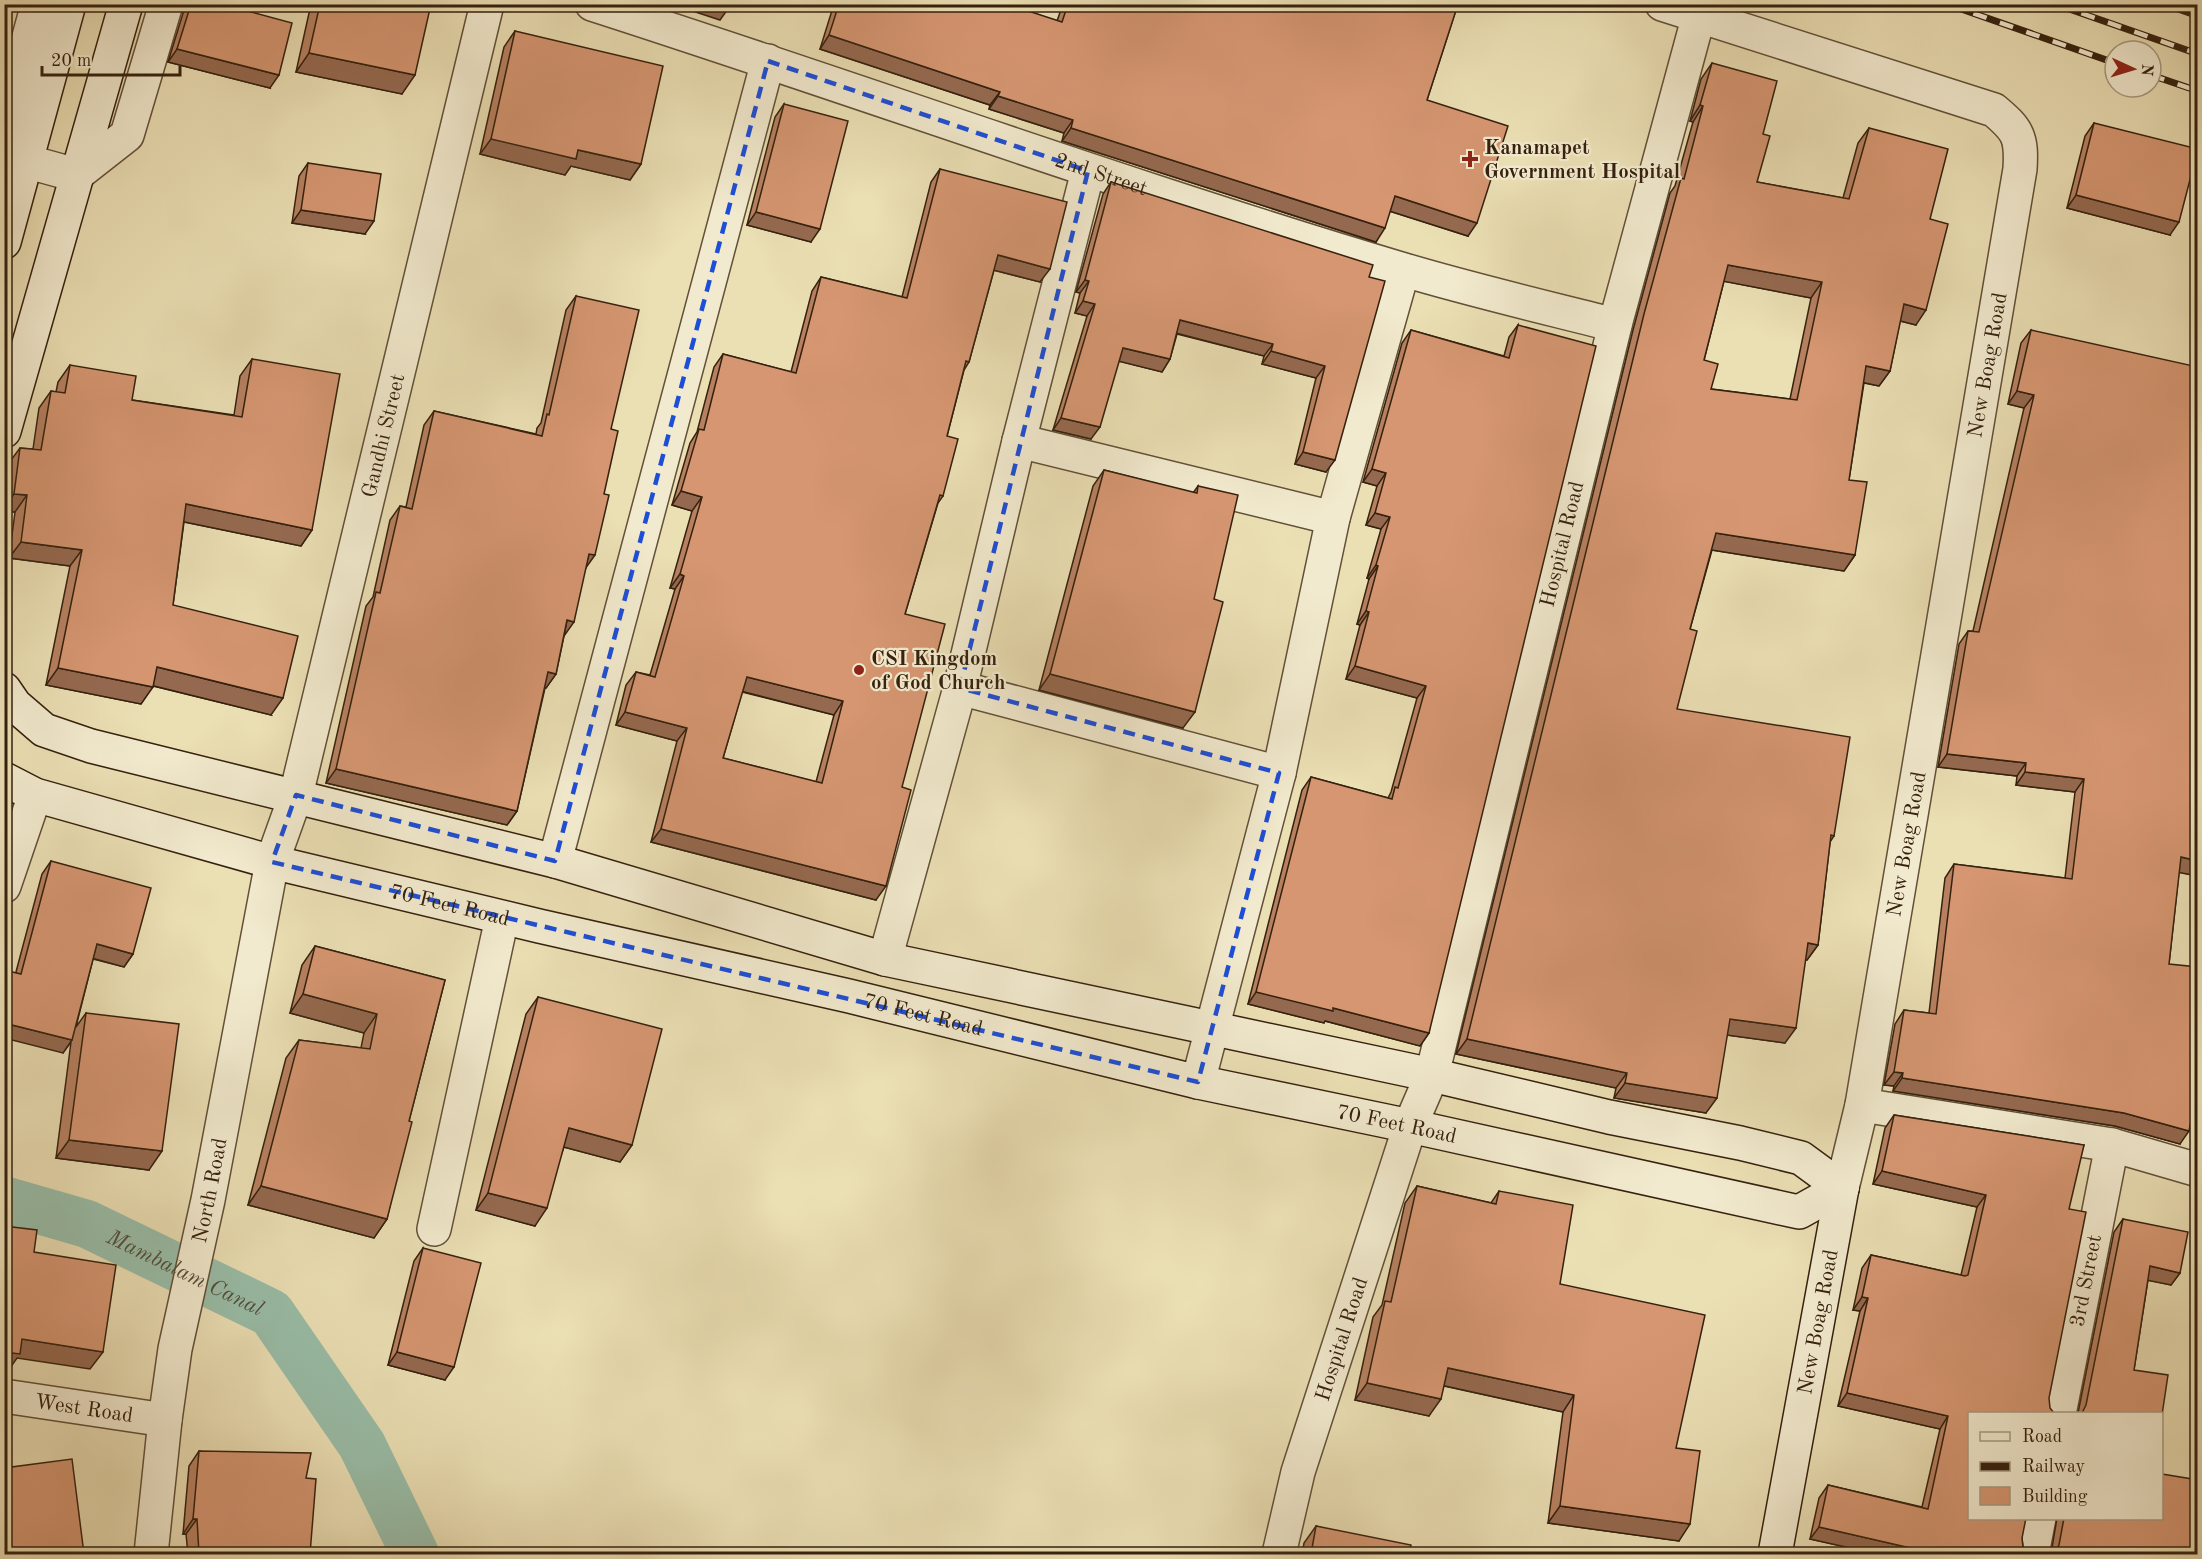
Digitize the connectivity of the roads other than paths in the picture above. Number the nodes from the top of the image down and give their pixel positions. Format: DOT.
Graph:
graph roads {
  1 [pos="38,4"];
  2 [pos="69,4"];
  3 [pos="126,4"];
  4 [pos="166,4"];
  5 [pos="487,4"];
  6 [pos="592,4"];
  7 [pos="1662,4"];
  8 [pos="1699,15"];
  9 [pos="768,61"];
  10 [pos="25,161"];
  11 [pos="1088,171"];
  12 [pos="76,175"];
  13 [pos="4,242"];
  14 [pos="1403,270"];
  15 [pos="1615,325"];
  16 [pos="4,431"];
  17 [pos="1019,441"];
  18 [pos="1333,518"];
  19 [pos="960,688"];
  20 [pos="4,689"];
  21 [pos="1279,773"];
  22 [pos="4,779"];
  23 [pos="35,795"];
  24 [pos="296,795"];
  25 [pos="555,861"];
  26 [pos="273,862"];
  27 [pos="4,886"];
  28 [pos="502,918"];
  29 [pos="885,959"];
  30 [pos="1210,1027"];
  31 [pos="1432,1075"];
  32 [pos="1197,1082"];
  33 [pos="1862,1105"];
  34 [pos="1410,1126"];
  35 [pos="2112,1145"];
  36 [pos="2197,1166"];
  37 [pos="1842,1188"];
  38 [pos="434,1229"];
  39 [pos="4,1396"];
  40 [pos="2059,1412"];
  41 [pos="165,1420"];
  42 [pos="2039,1520"];
  43 [pos="152,1554"];
  44 [pos="1279,1554"];
  45 [pos="1775,1554"];
  46 [pos="2032,1554"];
  1 -- 10 [label="street"];
  2 -- 10 [label="street"];
  3 -- 12 [label="street"];
  4 -- 12 [label="street"];
  5 -- 24 [label="street, Gandhi Street"];
  6 -- 9 [label="street, 2nd Street"];
  7 -- 8 [label="street"];
  8 -- 15 [label="street, Hospital Road"];
  8 -- 33 [label="street, New Boag Road"];
  9 -- 11 [label="street, 2nd Street"];
  9 -- 25 [label="street"];
  10 -- 12 [label="street"];
  10 -- 13 [label="street"];
  11 -- 14 [label="street, 2nd Street"];
  11 -- 17 [label="street"];
  12 -- 16 [label="street"];
  14 -- 15 [label="street, 2nd Street"];
  14 -- 18 [label="street"];
  15 -- 31 [label="street, Hospital Road"];
  17 -- 18 [label="street"];
  17 -- 19 [label="street"];
  18 -- 21 [label="street"];
  19 -- 21 [label="street"];
  19 -- 29 [label="street"];
  20 -- 24 [label="street"];
  21 -- 30 [label="street"];
  22 -- 23 [label="street, 70 Feet Road"];
  23 -- 26 [label="street, 70 Feet Road"];
  23 -- 27 [label="street"];
  24 -- 25 [label="street"];
  24 -- 26 [label="street, Gandhi Street"];
  25 -- 29 [label="street"];
  26 -- 28 [label="street, 70 Feet Road"];
  26 -- 41 [label="street, North Road"];
  28 -- 32 [label="street, 70 Feet Road"];
  28 -- 38 [label="street"];
  29 -- 30 [label="street"];
  30 -- 31 [label="street"];
  30 -- 32 [label="street"];
  31 -- 34 [label="street, Hospital Road"];
  31 -- 37 [label="street"];
  32 -- 34 [label="street, 70 Feet Road"];
  33 -- 35 [label="street"];
  33 -- 37 [label="street, New Boag Road"];
  34 -- 37 [label="street, 70 Feet Road"];
  34 -- 44 [label="street, Hospital Road"];
  35 -- 36 [label="street"];
  35 -- 40 [label="street, 3rd Street"];
  37 -- 45 [label="street, New Boag Road"];
  39 -- 41 [label="street, West Road"];
  41 -- 43 [label="street, North Road"];
  42 -- 46 [label="street"];
}
